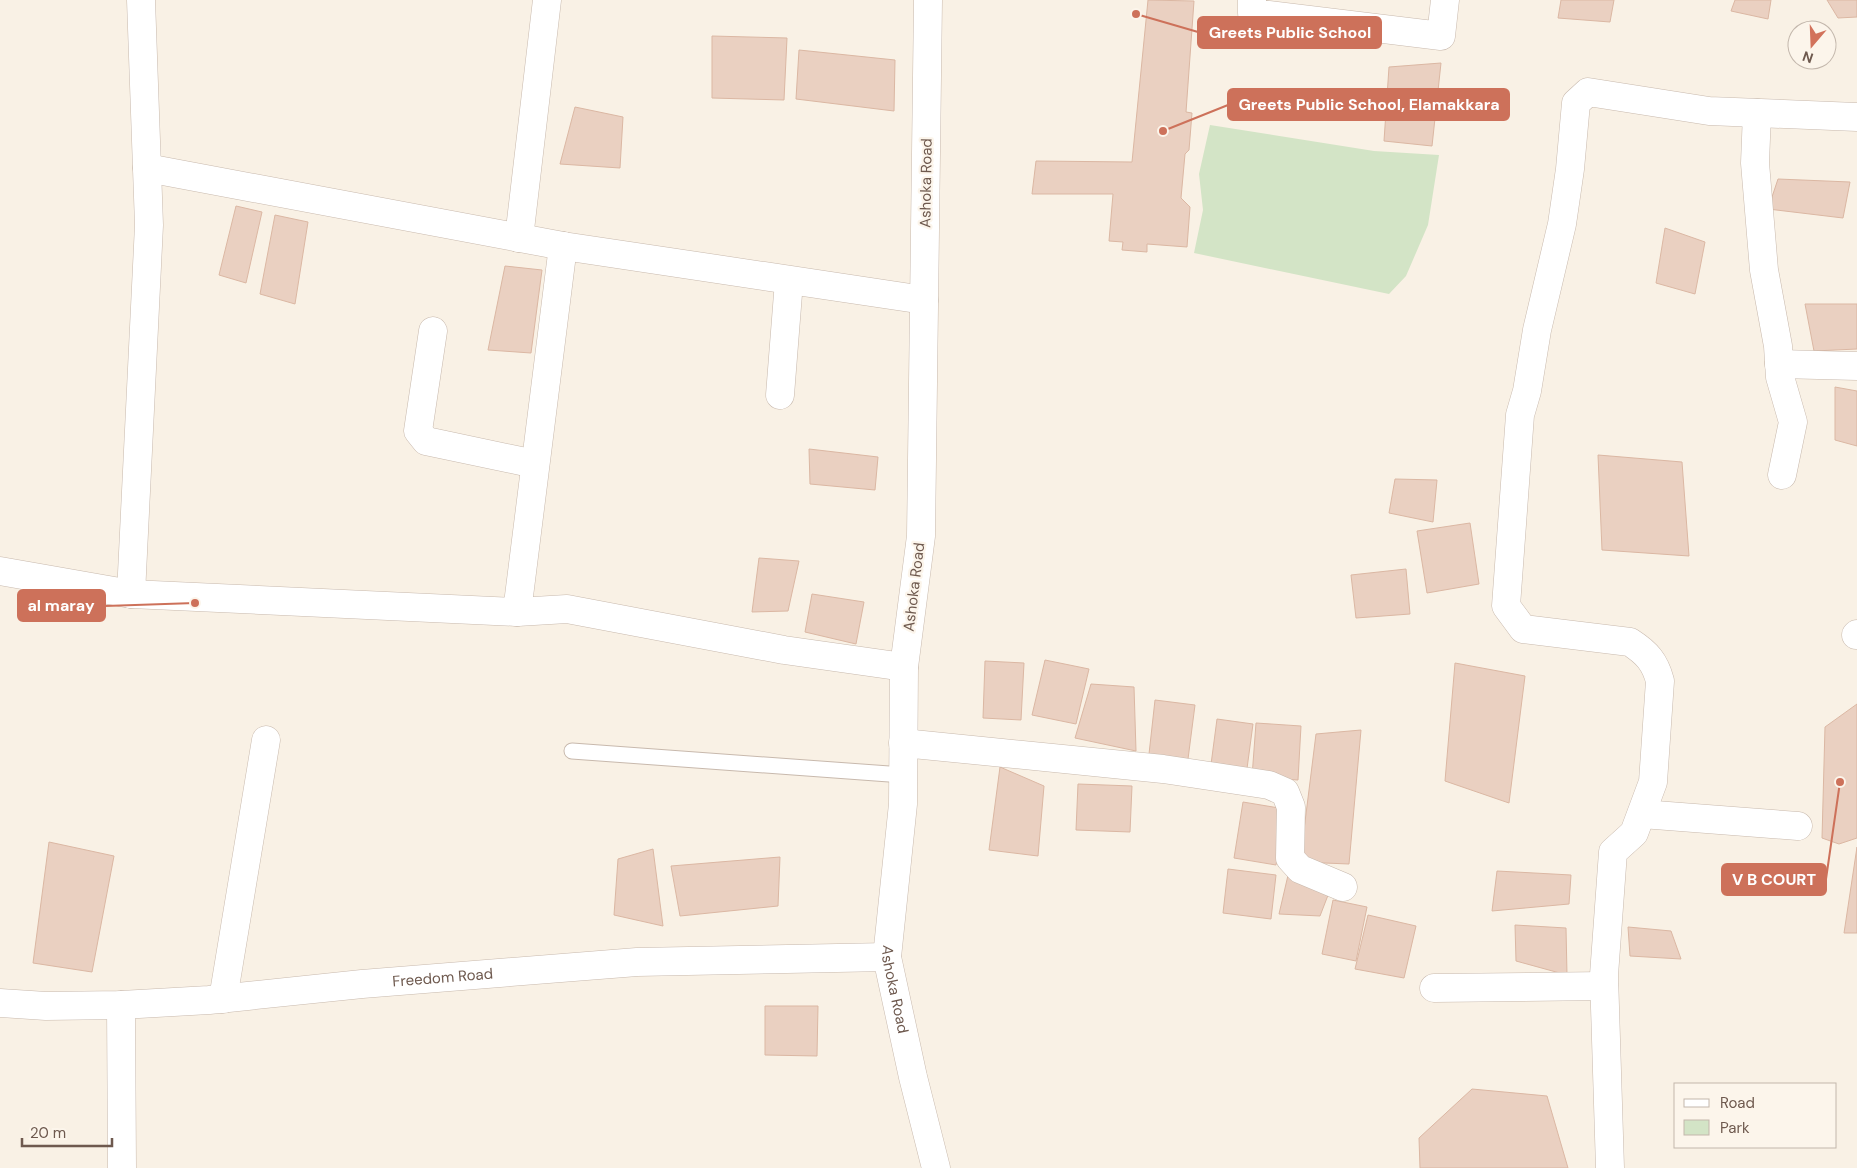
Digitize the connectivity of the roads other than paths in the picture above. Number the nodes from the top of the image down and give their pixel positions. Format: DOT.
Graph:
graph roads {
  1 [pos="141,0"];
  2 [pos="547,0"];
  3 [pos="928,0"];
  4 [pos="1252,0"];
  5 [pos="1445,0"];
  6 [pos="1757,114"];
  7 [pos="1857,117"];
  8 [pos="147,168"];
  9 [pos="519,238"];
  10 [pos="563,246"];
  11 [pos="789,281"];
  12 [pos="924,300"];
  13 [pos="433,331"];
  14 [pos="1779,364"];
  15 [pos="1857,366"];
  16 [pos="780,395"];
  17 [pos="535,464"];
  18 [pos="1782,475"];
  19 [pos="0,571"];
  20 [pos="131,594"];
  21 [pos="517,612"];
  22 [pos="904,667"];
  23 [pos="266,740"];
  24 [pos="903,743"];
  25 [pos="572,751"];
  26 [pos="903,775"];
  27 [pos="1642,814"];
  28 [pos="1798,826"];
  29 [pos="1343,888"];
  30 [pos="887,957"];
  31 [pos="1604,986"];
  32 [pos="1434,988"];
  33 [pos="223,999"];
  34 [pos="0,1003"];
  35 [pos="121,1005"];
  36 [pos="122,1168"];
  37 [pos="936,1168"];
  38 [pos="1610,1168"];
  1 -- 8 [label="street"];
  2 -- 9 [label="street"];
  3 -- 12 [label="street, Ashoka Road"];
  4 -- 5 [label="street"];
  6 -- 7 [label="street"];
  6 -- 14 [label="street"];
  6 -- 27 [label="street"];
  8 -- 9 [label="street"];
  8 -- 20 [label="street"];
  9 -- 10 [label="street"];
  10 -- 11 [label="street"];
  10 -- 17 [label="street"];
  11 -- 12 [label="street"];
  11 -- 16 [label="street"];
  12 -- 22 [label="street, Ashoka Road"];
  13 -- 17 [label="street"];
  14 -- 15 [label="street"];
  14 -- 18 [label="street"];
  17 -- 21 [label="street"];
  19 -- 20 [label="street"];
  20 -- 21 [label="street"];
  21 -- 22 [label="street"];
  22 -- 24 [label="street, Ashoka Road"];
  23 -- 33 [label="street"];
  24 -- 26 [label="street, Ashoka Road"];
  24 -- 29 [label="street"];
  25 -- 26 [label="lane"];
  26 -- 30 [label="street, Ashoka Road"];
  27 -- 28 [label="street"];
  27 -- 31 [label="street"];
  30 -- 33 [label="street, Freedom Road"];
  30 -- 37 [label="street, Ashoka Road"];
  31 -- 32 [label="street"];
  31 -- 38 [label="street"];
  33 -- 35 [label="street, Freedom Road"];
  34 -- 35 [label="street, Freedom Road"];
  35 -- 36 [label="street"];
}
